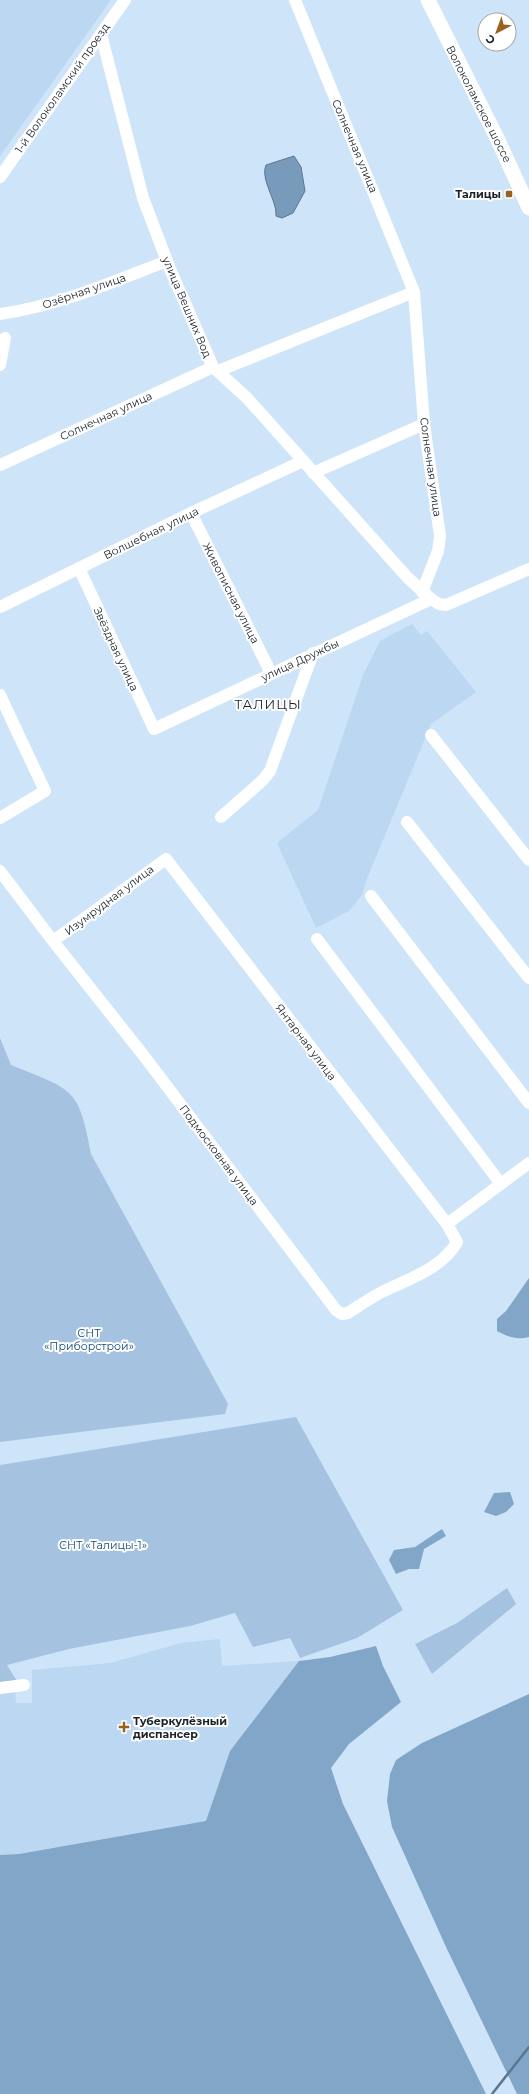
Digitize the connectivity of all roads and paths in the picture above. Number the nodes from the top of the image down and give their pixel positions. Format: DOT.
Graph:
graph roads {
  1 [pos="125,0"];
  2 [pos="295,0"];
  3 [pos="428,0"];
  4 [pos="437,0"];
  5 [pos="100,34"];
  6 [pos="0,177"];
  7 [pos="529,186"];
  8 [pos="528,205"];
  9 [pos="167,261"];
  10 [pos="414,292"];
  11 [pos="0,314"];
  12 [pos="5,338"];
  13 [pos="0,365"];
  14 [pos="215,369"];
  15 [pos="424,424"];
  16 [pos="303,461"];
  17 [pos="0,465"];
  18 [pos="313,472"];
  19 [pos="191,513"];
  20 [pos="79,568"];
  21 [pos="529,569"];
  22 [pos="426,595"];
  23 [pos="0,607"];
  24 [pos="313,653"];
  25 [pos="271,673"];
  26 [pos="0,695"];
  27 [pos="154,729"];
  28 [pos="431,735"];
  29 [pos="221,817"];
  30 [pos="0,818"];
  31 [pos="407,822"];
  32 [pos="166,859"];
  33 [pos="529,860"];
  34 [pos="0,871"];
  35 [pos="371,896"];
  36 [pos="317,939"];
  37 [pos="53,941"];
  38 [pos="529,978"];
  39 [pos="529,1103"];
  40 [pos="529,1163"];
  41 [pos="501,1184"];
  42 [pos="447,1224"];
  43 [pos="24,1685"];
  44 [pos="0,1688"];
  1 -- 5 [label="street, 1-й Волоколамский проезд"];
  2 -- 10 [label="street, Солнечная улица"];
  3 -- 8 [label="main road, Волоколамское шоссе"];
  4 -- 7 [label="main road, Волоколамское шоссе"];
  5 -- 6 [label="street, 1-й Волоколамский проезд"];
  5 -- 9 [label="street, улица Вешних Вод"];
  9 -- 11 [label="street, Озёрная улица"];
  9 -- 14 [label="street, улица Вешних Вод"];
  10 -- 14 [label="street, Солнечная улица"];
  10 -- 15 [label="street, Солнечная улица"];
  12 -- 13 [label="street"];
  14 -- 16 [label="street, улица Вешних Вод"];
  14 -- 17 [label="street, Солнечная улица"];
  15 -- 18 [label="street"];
  15 -- 22 [label="street, Солнечная улица"];
  16 -- 18 [label="street, улица Вешних Вод"];
  16 -- 19 [label="street, Волшебная улица"];
  18 -- 22 [label="street, улица Вешних Вод"];
  19 -- 20 [label="street, Волшебная улица"];
  19 -- 25 [label="street, Живописная улица"];
  20 -- 23 [label="street, Волшебная улица"];
  20 -- 27 [label="street, Звёздная улица"];
  21 -- 22 [label="street"];
  22 -- 24 [label="street, улица Дружбы"];
  24 -- 25 [label="street, улица Дружбы"];
  24 -- 29 [label="street"];
  25 -- 27 [label="street, улица Дружбы"];
  26 -- 30 [label="street"];
  28 -- 33 [label="street"];
  31 -- 38 [label="street"];
  32 -- 37 [label="street, Изумрудная улица"];
  32 -- 42 [label="street, Янтарная улица"];
  34 -- 37 [label="street, Подмосковная улица"];
  35 -- 39 [label="street"];
  36 -- 41 [label="street"];
  37 -- 42 [label="street, Подмосковная улица"];
  40 -- 41 [label="street"];
  41 -- 42 [label="street"];
  43 -- 44 [label="street"];
}
